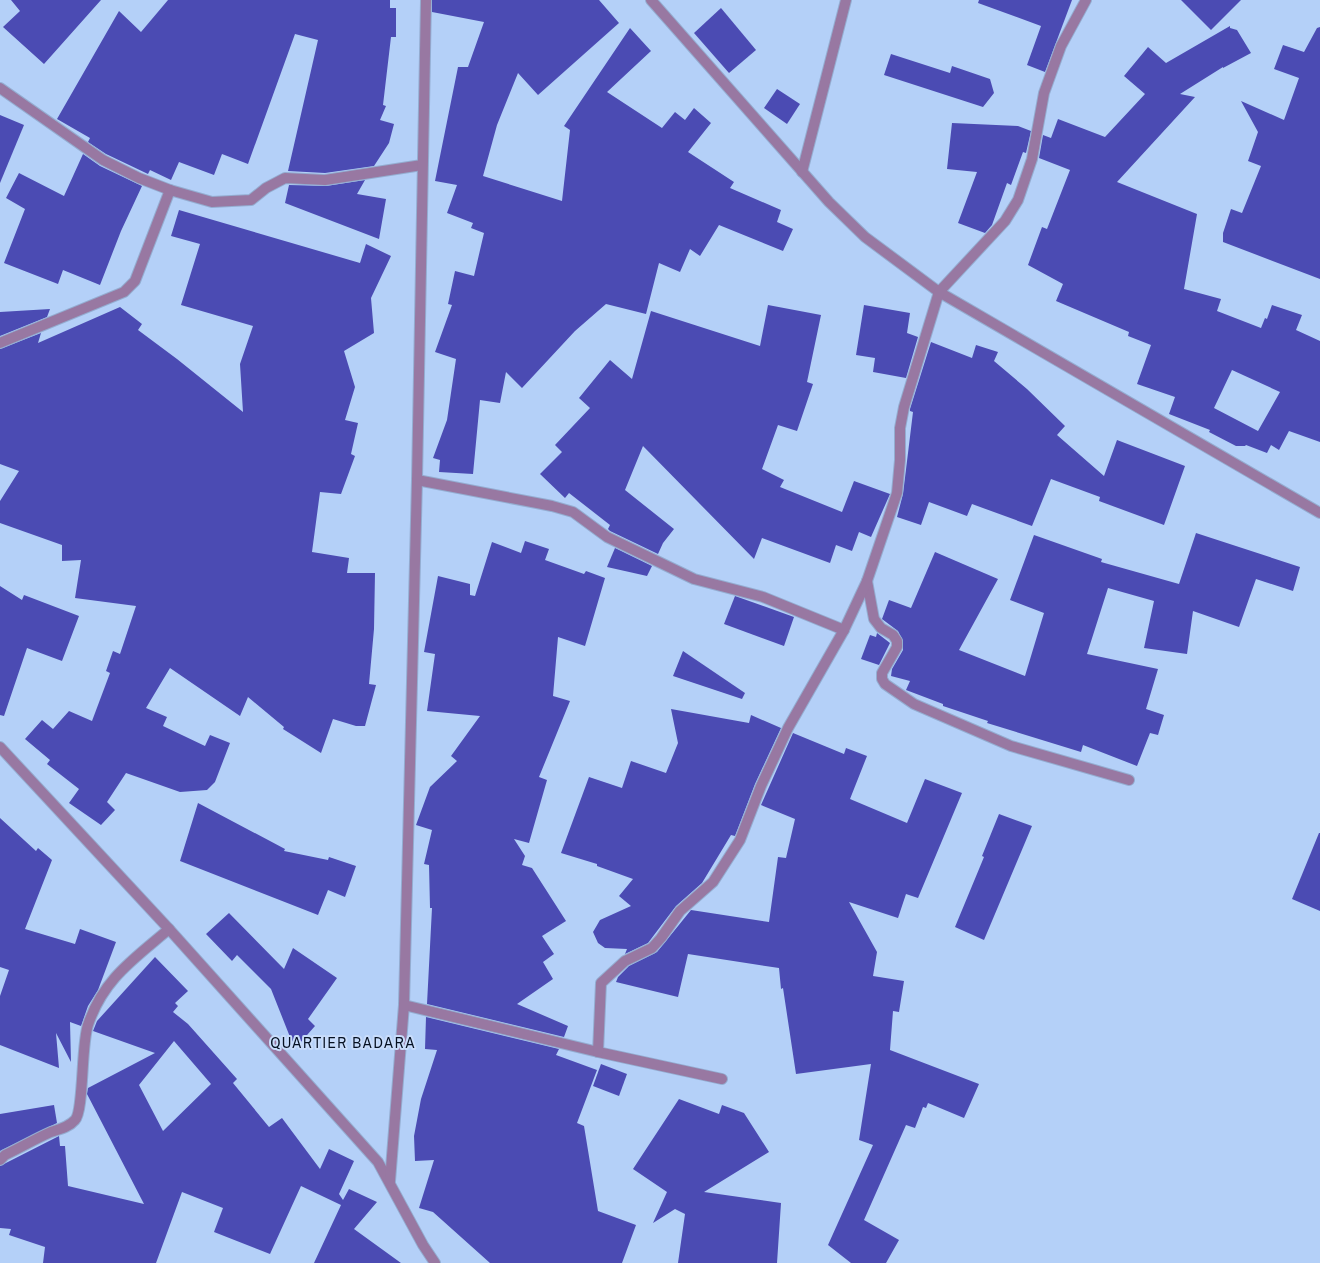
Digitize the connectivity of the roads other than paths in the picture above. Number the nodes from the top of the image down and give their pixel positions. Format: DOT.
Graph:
graph roads {
  1 [pos="426,0"];
  2 [pos="651,0"];
  3 [pos="846,0"];
  4 [pos="1086,0"];
  5 [pos="0,88"];
  6 [pos="422,165"];
  7 [pos="802,172"];
  8 [pos="170,190"];
  9 [pos="939,292"];
  10 [pos="0,343"];
  11 [pos="417,480"];
  12 [pos="1320,513"];
  13 [pos="867,581"];
  14 [pos="844,630"];
  15 [pos="0,747"];
  16 [pos="1129,780"];
  17 [pos="169,929"];
  18 [pos="404,1005"];
  19 [pos="598,1052"];
  20 [pos="722,1079"];
  21 [pos="0,1160"];
  22 [pos="390,1181"];
  23 [pos="435,1263"];
  1 -- 6 [label="street"];
  2 -- 7 [label="street"];
  3 -- 7 [label="street"];
  4 -- 9 [label="street"];
  5 -- 8 [label="street"];
  6 -- 8 [label="street"];
  6 -- 11 [label="street"];
  7 -- 9 [label="street"];
  8 -- 10 [label="street"];
  9 -- 12 [label="street"];
  9 -- 13 [label="street"];
  11 -- 14 [label="street"];
  11 -- 18 [label="street"];
  13 -- 14 [label="street"];
  13 -- 16 [label="street"];
  14 -- 19 [label="street"];
  15 -- 17 [label="street"];
  17 -- 21 [label="street"];
  17 -- 22 [label="street"];
  18 -- 19 [label="street"];
  18 -- 22 [label="street"];
  19 -- 20 [label="street"];
  22 -- 23 [label="street"];
}
